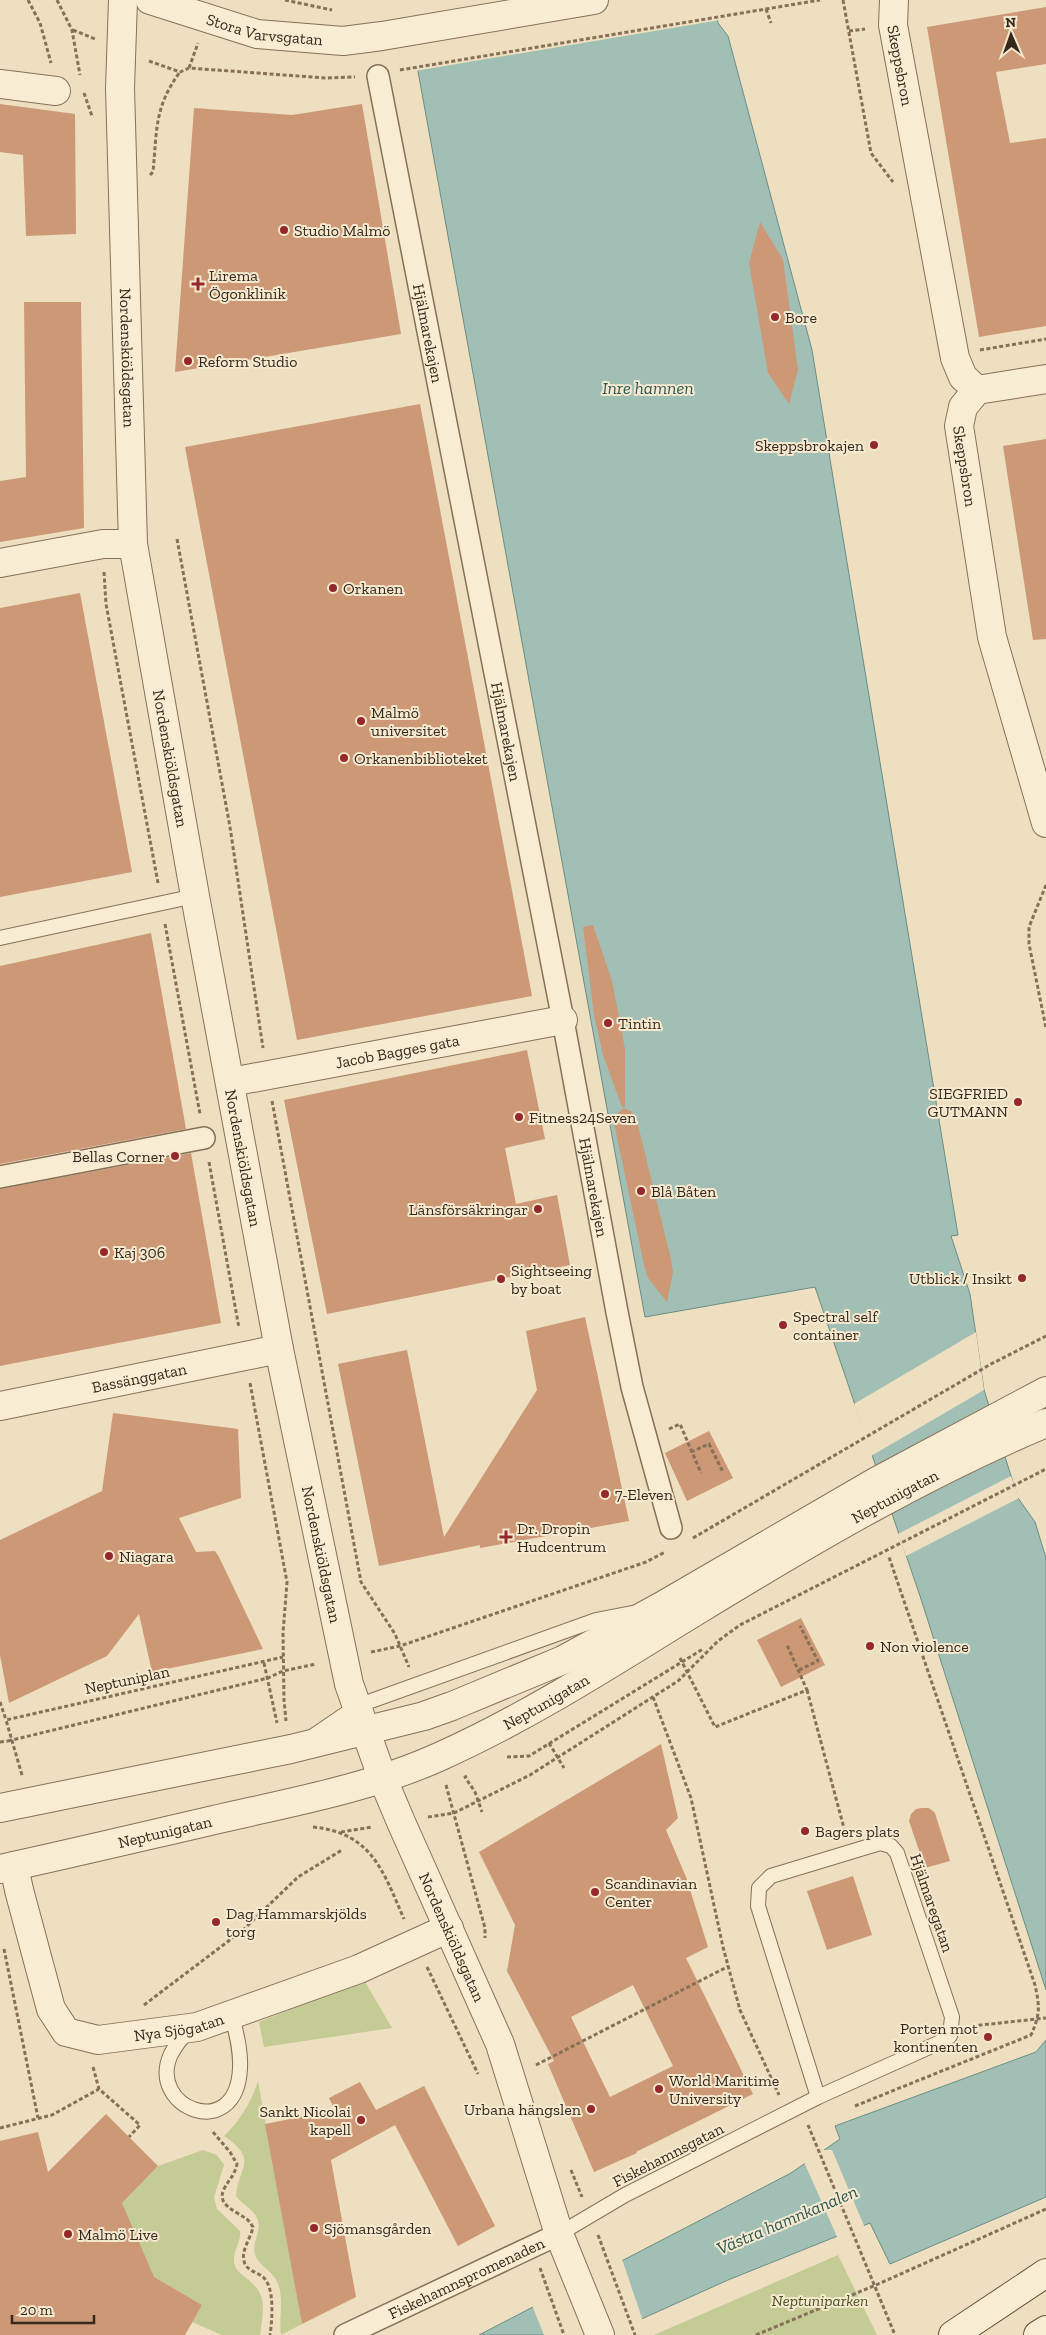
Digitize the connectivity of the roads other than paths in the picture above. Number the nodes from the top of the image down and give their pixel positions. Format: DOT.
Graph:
graph roads {
  1 [pos="123,0"];
  2 [pos="150,0"];
  3 [pos="594,0"];
  4 [pos="894,0"];
  5 [pos="378,76"];
  6 [pos="0,84"];
  7 [pos="56,91"];
  8 [pos="1046,379"];
  9 [pos="977,390"];
  10 [pos="133,544"];
  11 [pos="0,563"];
  12 [pos="1046,823"];
  13 [pos="196,896"];
  14 [pos="0,938"];
  15 [pos="563,1020"];
  16 [pos="231,1082"];
  17 [pos="204,1138"];
  18 [pos="0,1178"];
  19 [pos="279,1349"];
  20 [pos="1046,1391"];
  21 [pos="0,1406"];
  22 [pos="1046,1422"];
  23 [pos="998,1430"];
  24 [pos="881,1491"];
  25 [pos="671,1528"];
  26 [pos="361,1718"];
  27 [pos="382,1777"];
  28 [pos="0,1808"];
  29 [pos="7,1867"];
  30 [pos="449,1928"];
  31 [pos="232,2015"];
  32 [pos="197,2027"];
  33 [pos="818,2097"];
  34 [pos="559,2234"];
  35 [pos="1046,2273"];
  36 [pos="1046,2330"];
  37 [pos="345,2335"];
  38 [pos="600,2335"];
  39 [pos="954,2335"];
  40 [pos="1038,2335"];
  1 -- 10 [label="street, Nordenskiöldsgatan"];
  2 -- 3 [label="street, Stora Varvsgatan"];
  4 -- 9 [label="street, Skeppsbron"];
  5 -- 15 [label="street, Hjälmarekajen"];
  6 -- 7 [label="street"];
  8 -- 9 [label="street"];
  9 -- 12 [label="street, Skeppsbron"];
  10 -- 11 [label="street"];
  10 -- 13 [label="street, Nordenskiöldsgatan"];
  13 -- 14 [label="lane"];
  13 -- 16 [label="street, Nordenskiöldsgatan"];
  15 -- 16 [label="street, Jacob Bagges gata"];
  15 -- 25 [label="street, Hjälmarekajen"];
  16 -- 19 [label="street, Nordenskiöldsgatan"];
  17 -- 18 [label="street"];
  19 -- 21 [label="street, Bassänggatan"];
  19 -- 26 [label="street, Nordenskiöldsgatan"];
  20 -- 23 [label="street, Neptunigatan"];
  22 -- 23 [label="street, Neptunigatan"];
  23 -- 24 [label="street, Neptunigatan"];
  24 -- 26 [label="street, Neptunigatan"];
  24 -- 27 [label="street, Neptunigatan"];
  26 -- 27 [label="street, Nordenskiöldsgatan"];
  26 -- 28 [label="street, Neptunigatan"];
  27 -- 29 [label="street, Neptunigatan"];
  27 -- 30 [label="street, Nordenskiöldsgatan"];
  29 -- 32 [label="street, Nya Sjögatan"];
  30 -- 31 [label="street, Nya Sjögatan"];
  30 -- 34 [label="street, Nordenskiöldsgatan"];
  31 -- 32 [label="street, Nya Sjögatan"];
  31 -- 32 [label="lane"];
  33 -- 33 [label="lane, Hjälmaregatan"];
  33 -- 34 [label="lane, Fiskehamnsgatan"];
  34 -- 37 [label="street, Fiskehamnspromenaden"];
  34 -- 38 [label="street, Nordenskiöldsgatan"];
  35 -- 39 [label="street"];
  36 -- 40 [label="street"];
}
